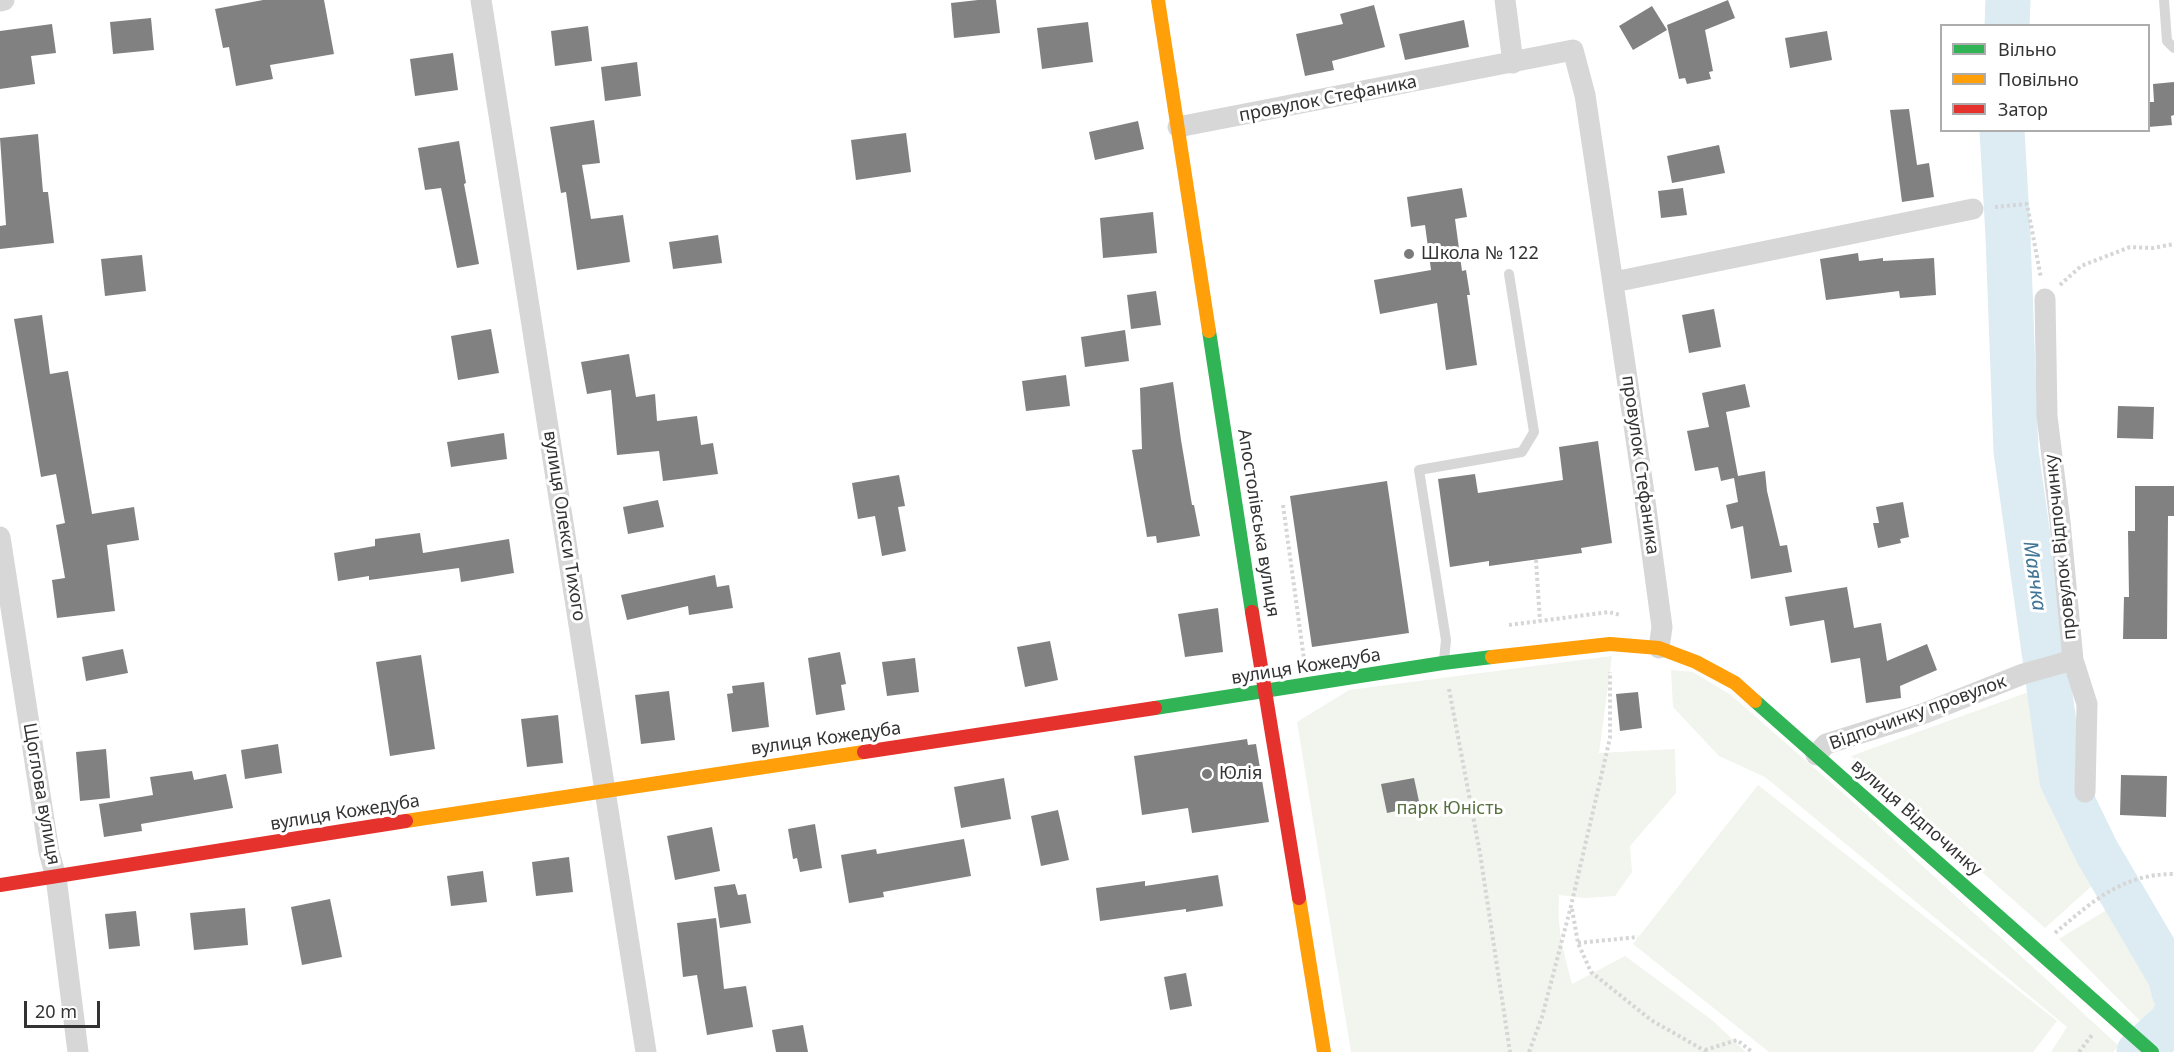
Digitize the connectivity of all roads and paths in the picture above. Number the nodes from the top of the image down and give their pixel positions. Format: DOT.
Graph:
graph roads {
  1 [pos="481,0"];
  2 [pos="1158,0"];
  3 [pos="1504,0"];
  4 [pos="2164,0"];
  5 [pos="2174,48"];
  6 [pos="1513,63"];
  7 [pos="1178,128"];
  8 [pos="1973,208"];
  9 [pos="2174,244"];
  10 [pos="1509,274"];
  11 [pos="1614,282"];
  12 [pos="2045,299"];
  13 [pos="1283,505"];
  14 [pos="0,537"];
  15 [pos="1536,560"];
  16 [pos="1540,621"];
  17 [pos="1498,627"];
  18 [pos="1660,637"];
  19 [pos="1610,644"];
  20 [pos="1304,659"];
  21 [pos="1443,663"];
  22 [pos="2065,663"];
  23 [pos="1262,667"];
  24 [pos="1306,686"];
  25 [pos="1265,693"];
  26 [pos="1816,755"];
  27 [pos="605,790"];
  28 [pos="2085,792"];
  29 [pos="2174,874"];
  30 [pos="56,877"];
  31 [pos="0,885"];
  32 [pos="1571,906"];
  33 [pos="1638,937"];
  34 [pos="1578,944"];
  35 [pos="2036,947"];
  36 [pos="1705,1051"];
  37 [pos="78,1052"];
  38 [pos="646,1052"];
  39 [pos="1324,1052"];
  40 [pos="1510,1052"];
  41 [pos="1529,1052"];
  42 [pos="1752,1052"];
  43 [pos="2152,1052"];
  1 -- 27 [label="street, вулиця Олекси Тихого"];
  2 -- 7 [label="street, Апостолівська вулиця"];
  3 -- 6 [label="street"];
  4 -- 5 [label="lane"];
  6 -- 7 [label="street, провулок Стефаника"];
  6 -- 11 [label="street, провулок Стефаника"];
  7 -- 23 [label="street, Апостолівська вулиця"];
  8 -- 11 [label="street"];
  8 -- 12 [label="path"];
  9 -- 12 [label="path"];
  10 -- 21 [label="lane"];
  11 -- 18 [label="street, провулок Стефаника"];
  12 -- 22 [label="street, провулок Відпочинку"];
  13 -- 20 [label="path"];
  14 -- 30 [label="street, Щоглова вулиця"];
  15 -- 16 [label="path"];
  16 -- 17 [label="path"];
  16 -- 18 [label="path"];
  18 -- 19 [label="street, вулиця Кожедуба"];
  18 -- 26 [label="street, вулиця Відпочинку"];
  19 -- 21 [label="street, вулиця Кожедуба"];
  19 -- 32 [label="path"];
  20 -- 23 [label="path"];
  20 -- 24 [label="path"];
  21 -- 24 [label="street, вулиця Кожедуба"];
  21 -- 40 [label="path"];
  22 -- 26 [label="street, Відпочинку провулок"];
  22 -- 28 [label="street, провулок Відпочинку"];
  23 -- 25 [label="street, Апостолівська вулиця"];
  24 -- 25 [label="street, вулиця Кожедуба"];
  25 -- 27 [label="street, вулиця Кожедуба"];
  25 -- 39 [label="street, Апостолівська вулиця"];
  26 -- 35 [label="street, вулиця Відпочинку"];
  27 -- 30 [label="street, вулиця Кожедуба"];
  27 -- 38 [label="street, вулиця Олекси Тихого"];
  29 -- 35 [label="path"];
  30 -- 31 [label="street, вулиця Кожедуба"];
  30 -- 37 [label="street, Щоглова вулиця"];
  32 -- 34 [label="path"];
  32 -- 41 [label="path"];
  33 -- 34 [label="path"];
  34 -- 36 [label="path"];
  35 -- 43 [label="street, вулиця Відпочинку"];
  36 -- 42 [label="path"];
}
